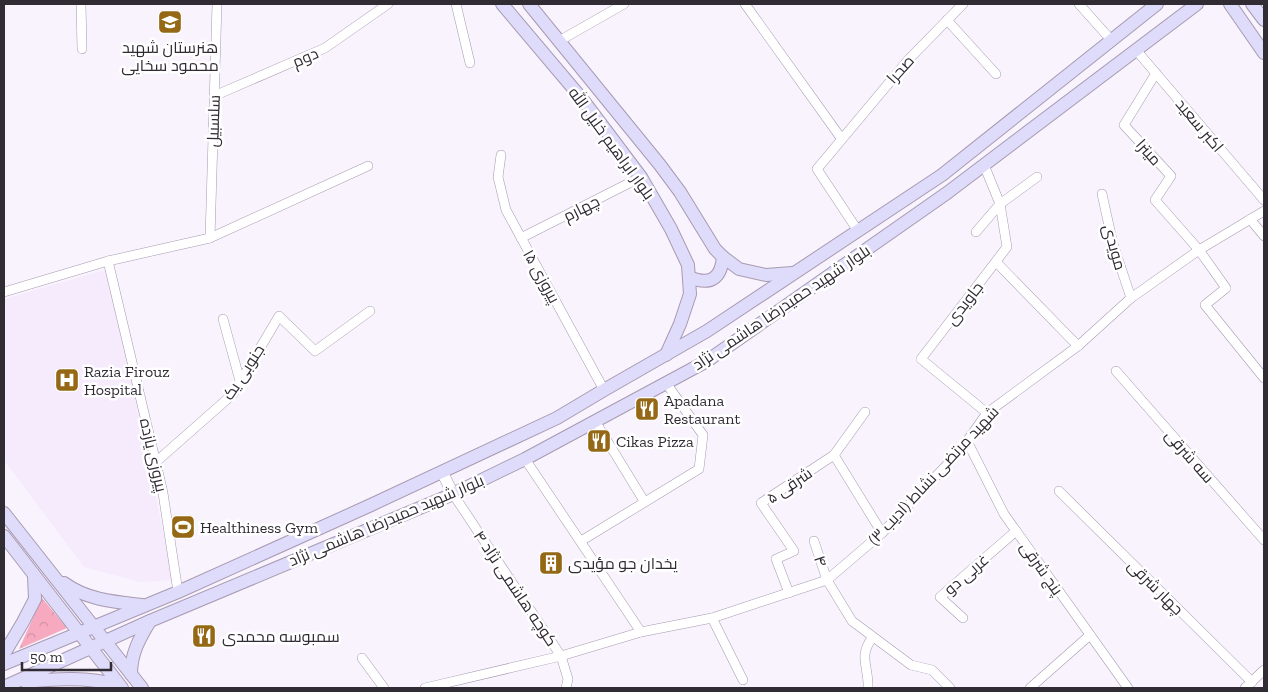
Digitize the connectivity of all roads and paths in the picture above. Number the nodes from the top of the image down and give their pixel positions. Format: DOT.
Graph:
graph roads {
  1 [pos="81,4"];
  2 [pos="217,4"];
  3 [pos="388,4"];
  4 [pos="456,4"];
  5 [pos="502,4"];
  6 [pos="529,4"];
  7 [pos="624,4"];
  8 [pos="746,4"];
  9 [pos="963,4"];
  10 [pos="1079,4"];
  11 [pos="1157,4"];
  12 [pos="1197,4"];
  13 [pos="1230,4"];
  14 [pos="1252,4"];
  15 [pos="947,20"];
  16 [pos="1264,20"];
  17 [pos="559,41"];
  18 [pos="1112,41"];
  19 [pos="82,49"];
  20 [pos="1136,50"];
  21 [pos="1264,53"];
  22 [pos="470,63"];
  23 [pos="1156,73"];
  24 [pos="996,74"];
  25 [pos="214,96"];
  26 [pos="841,138"];
  27 [pos="501,155"];
  28 [pos="984,165"];
  29 [pos="368,166"];
  30 [pos="641,177"];
  31 [pos="1037,177"];
  32 [pos="1102,194"];
  33 [pos="1264,200"];
  34 [pos="1000,204"];
  35 [pos="1264,211"];
  36 [pos="1250,219"];
  37 [pos="858,231"];
  38 [pos="976,232"];
  39 [pos="1264,236"];
  40 [pos="210,238"];
  41 [pos="521,238"];
  42 [pos="1199,250"];
  43 [pos="723,257"];
  44 [pos="108,261"];
  45 [pos="996,262"];
  46 [pos="795,273"];
  47 [pos="689,277"];
  48 [pos="4,292"];
  49 [pos="1131,298"];
  50 [pos="370,311"];
  51 [pos="223,319"];
  52 [pos="1078,346"];
  53 [pos="666,354"];
  54 [pos="1116,371"];
  55 [pos="1264,378"];
  56 [pos="240,381"];
  57 [pos="666,383"];
  58 [pos="604,390"];
  59 [pos="865,412"];
  60 [pos="987,413"];
  61 [pos="596,421"];
  62 [pos="967,441"];
  63 [pos="834,454"];
  64 [pos="525,459"];
  65 [pos="157,461"];
  66 [pos="442,472"];
  67 [pos="1060,491"];
  68 [pos="453,494"];
  69 [pos="644,501"];
  70 [pos="4,513"];
  71 [pos="1016,530"];
  72 [pos="882,533"];
  73 [pos="4,536"];
  74 [pos="1264,540"];
  75 [pos="580,541"];
  76 [pos="814,541"];
  77 [pos="47,570"];
  78 [pos="34,576"];
  79 [pos="827,580"];
  80 [pos="178,592"];
  81 [pos="789,593"];
  82 [pos="145,606"];
  83 [pos="712,618"];
  84 [pos="963,618"];
  85 [pos="150,621"];
  86 [pos="94,625"];
  87 [pos="77,632"];
  88 [pos="641,632"];
  89 [pos="1090,635"];
  90 [pos="872,638"];
  91 [pos="106,642"];
  92 [pos="91,649"];
  93 [pos="5,650"];
  94 [pos="562,656"];
  95 [pos="362,658"];
  96 [pos="4,664"];
  97 [pos="1264,670"];
  98 [pos="131,674"];
  99 [pos="743,680"];
  100 [pos="8,685"];
  101 [pos="1248,685"];
  102 [pos="121,687"];
  103 [pos="142,688"];
  104 [pos="384,688"];
  105 [pos="425,688"];
  106 [pos="566,688"];
  107 [pos="868,688"];
  108 [pos="950,688"];
  109 [pos="1030,688"];
  110 [pos="1128,688"];
  1 -- 19 [label="street"];
  2 -- 25 [label="street, سلسبیل"];
  3 -- 25 [label="street, دوم"];
  4 -- 22 [label="street"];
  5 -- 30 [label="main road, بلوار ابراهیم خلیل الله"];
  6 -- 17 [label="main road, بلوار ابراهیم خلیل الله"];
  7 -- 17 [label="street"];
  8 -- 26 [label="street"];
  9 -- 15 [label="street, صحرا"];
  10 -- 18 [label="street"];
  11 -- 18 [label="main road, بلوار شهید حمیدرضا هاشمی نژاد"];
  12 -- 20 [label="main road, بلوار شهید حمیدرضا هاشمی نژاد"];
  13 -- 21 [label="main road"];
  14 -- 16 [label="main road"];
  15 -- 24 [label="street"];
  15 -- 26 [label="street, صحرا"];
  17 -- 43 [label="main road, بلوار ابراهیم خلیل الله"];
  18 -- 37 [label="main road, بلوار شهید حمیدرضا هاشمی نژاد"];
  20 -- 23 [label="street, اکبر سعید"];
  20 -- 28 [label="main road, بلوار شهید حمیدرضا هاشمی نژاد"];
  23 -- 33 [label="street, اکبر سعید"];
  23 -- 42 [label="street, میترا"];
  25 -- 40 [label="street, سلسبیل"];
  26 -- 37 [label="street, صحرا"];
  27 -- 41 [label="street, پیروزی ۱۵"];
  28 -- 34 [label="street, جاویدی"];
  28 -- 57 [label="main road, بلوار شهید حمیدرضا هاشمی نژاد"];
  29 -- 40 [label="street"];
  30 -- 41 [label="street, چهارم"];
  30 -- 47 [label="main road, بلوار ابراهیم خلیل الله"];
  31 -- 34 [label="street"];
  32 -- 49 [label="street, مویدی"];
  34 -- 38 [label="street"];
  34 -- 45 [label="street, جاویدی"];
  35 -- 36 [label="street, شهید مرتضی نشاط (ادیب ۳)"];
  36 -- 39 [label="street"];
  36 -- 42 [label="street, شهید مرتضی نشاط (ادیب ۳)"];
  37 -- 46 [label="main road, بلوار شهید حمیدرضا هاشمی نژاد"];
  40 -- 44 [label="street"];
  41 -- 58 [label="street, پیروزی ۱۵"];
  42 -- 49 [label="street, شهید مرتضی نشاط (ادیب ۳)"];
  42 -- 55 [label="street"];
  43 -- 46 [label="main road, بلوار ابراهیم خلیل الله"];
  43 -- 47 [label="main road"];
  44 -- 48 [label="street"];
  44 -- 65 [label="street, پیروزی یازده"];
  45 -- 52 [label="street"];
  45 -- 60 [label="street, جاویدی"];
  46 -- 53 [label="main road, بلوار شهید حمیدرضا هاشمی نژاد"];
  47 -- 53 [label="main road, بلوار ابراهیم خلیل الله"];
  49 -- 52 [label="street, شهید مرتضی نشاط (ادیب ۳)"];
  50 -- 56 [label="street, جنوبی یک"];
  51 -- 56 [label="street"];
  52 -- 60 [label="street, شهید مرتضی نشاط (ادیب ۳)"];
  53 -- 58 [label="main road, بلوار شهید حمیدرضا هاشمی نژاد"];
  54 -- 74 [label="street, سه شرقی"];
  56 -- 65 [label="street, جنوبی یک"];
  57 -- 61 [label="main road, بلوار شهید حمیدرضا هاشمی نژاد"];
  57 -- 69 [label="street"];
  58 -- 66 [label="main road, بلوار شهید حمیدرضا هاشمی نژاد"];
  59 -- 63 [label="street"];
  60 -- 62 [label="street, شهید مرتضی نشاط (ادیب ۳)"];
  61 -- 64 [label="main road, بلوار شهید حمیدرضا هاشمی نژاد"];
  61 -- 69 [label="street"];
  62 -- 71 [label="street, پنج شرقی"];
  62 -- 72 [label="street, شهید مرتضی نشاط (ادیب ۳)"];
  63 -- 72 [label="street"];
  63 -- 81 [label="street, ۵ شرقی"];
  64 -- 68 [label="main road, بلوار شهید حمیدرضا هاشمی نژاد"];
  64 -- 75 [label="street"];
  65 -- 80 [label="street, پیروزی یازده"];
  66 -- 68 [label="street"];
  66 -- 80 [label="main road, بلوار شهید حمیدرضا هاشمی نژاد"];
  67 -- 101 [label="street, چهار شرقی"];
  68 -- 85 [label="main road, بلوار شهید حمیدرضا هاشمی نژاد"];
  68 -- 94 [label="street, کوچه هاشمی نژاد ۴"];
  69 -- 75 [label="street"];
  70 -- 77 [label="main road"];
  71 -- 84 [label="street, غربی دو"];
  71 -- 89 [label="street, پنج شرقی"];
  72 -- 79 [label="street, شهید مرتضی نشاط (ادیب ۳)"];
  73 -- 78 [label="main road"];
  75 -- 88 [label="street"];
  76 -- 79 [label="street, ۴"];
  77 -- 82 [label="main road"];
  77 -- 86 [label="main road"];
  78 -- 87 [label="main road"];
  78 -- 93 [label="main road"];
  79 -- 81 [label="street, شهید مرتضی نشاط (ادیب ۳)"];
  79 -- 90 [label="street, ۴"];
  80 -- 82 [label="main road, بلوار شهید حمیدرضا هاشمی نژاد"];
  81 -- 83 [label="street, شهید مرتضی نشاط (ادیب ۳)"];
  82 -- 86 [label="main road, بلوار شهید حمیدرضا هاشمی نژاد"];
  83 -- 88 [label="street, شهید مرتضی نشاط (ادیب ۳)"];
  83 -- 99 [label="street"];
  85 -- 91 [label="main road, بلوار شهید حمیدرضا هاشمی نژاد"];
  85 -- 98 [label="main road"];
  86 -- 87 [label="main road, بلوار شهید حمیدرضا هاشمی نژاد"];
  86 -- 91 [label="main road"];
  87 -- 92 [label="main road"];
  87 -- 96 [label="main road, بلوار شهید حمیدرضا هاشمی نژاد"];
  88 -- 94 [label="street, شهید مرتضی نشاط (ادیب ۳)"];
  89 -- 109 [label="street"];
  89 -- 110 [label="street, پنج شرقی"];
  90 -- 107 [label="street"];
  90 -- 108 [label="street, ۴"];
  91 -- 92 [label="main road, بلوار شهید حمیدرضا هاشمی نژاد"];
  91 -- 98 [label="main road"];
  92 -- 100 [label="main road, بلوار شهید حمیدرضا هاشمی نژاد"];
  92 -- 102 [label="main road"];
  94 -- 105 [label="street, شهید مرتضی نشاط (ادیب ۳)"];
  94 -- 106 [label="street, کوچه هاشمی نژاد ۴"];
  95 -- 104 [label="street"];
  97 -- 101 [label="street"];
  98 -- 103 [label="main road"];
  100 -- 102 [label="main road"];
}
